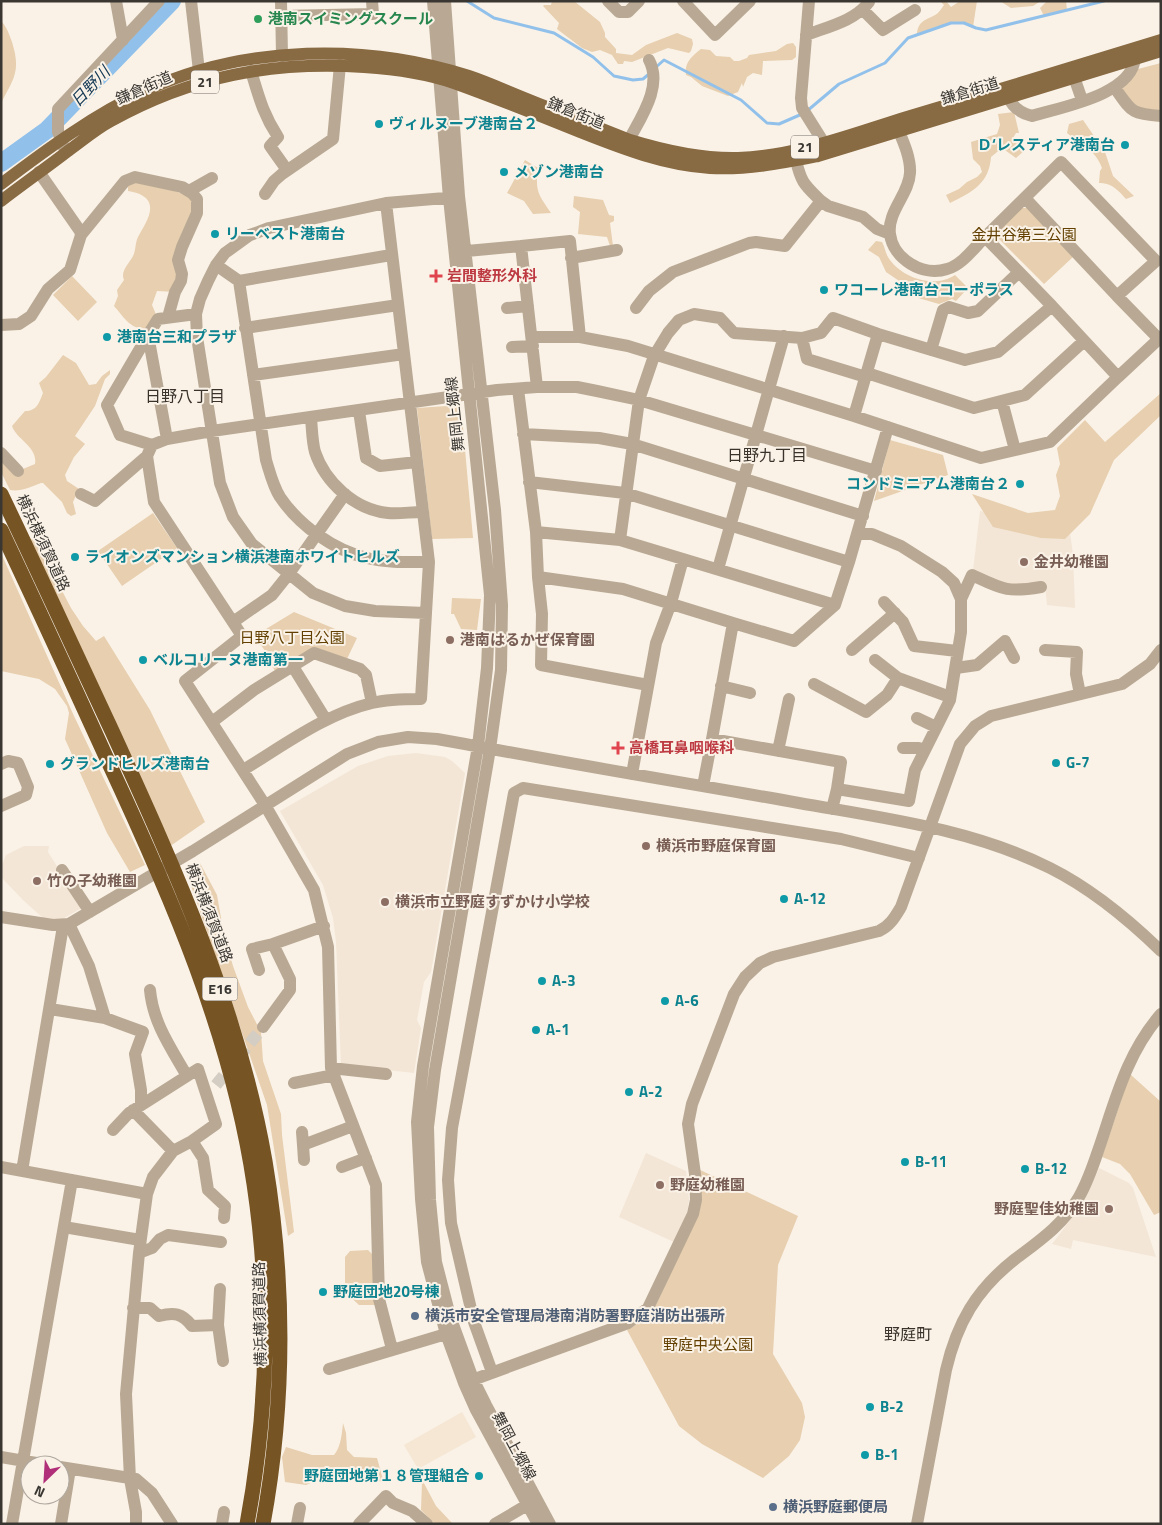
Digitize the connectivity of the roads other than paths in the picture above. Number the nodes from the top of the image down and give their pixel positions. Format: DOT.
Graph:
graph roads {
  1 [pos="116,1"];
  2 [pos="159,1"];
  3 [pos="191,1"];
  4 [pos="281,1"];
  5 [pos="372,1"];
  6 [pos="433,1"];
  7 [pos="445,1"];
  8 [pos="608,1"];
  9 [pos="639,1"];
  10 [pos="683,1"];
  11 [pos="809,1"];
  12 [pos="746,3"];
  13 [pos="867,4"];
  14 [pos="915,10"];
  15 [pos="281,16"];
  16 [pos="806,35"];
  17 [pos="123,40"];
  18 [pos="1161,40"];
  19 [pos="1161,50"];
  20 [pos="282,56"];
  21 [pos="1134,58"];
  22 [pos="340,65"];
  23 [pos="652,65"];
  24 [pos="199,71"];
  25 [pos="251,71"];
  26 [pos="444,75"];
  27 [pos="1074,77"];
  28 [pos="1115,88"];
  29 [pos="1008,96"];
  30 [pos="1082,100"];
  31 [pos="1161,116"];
  32 [pos="897,125"];
  33 [pos="629,140"];
  34 [pos="61,142"];
  35 [pos="827,147"];
  36 [pos="796,160"];
  37 [pos="287,170"];
  38 [pos="39,172"];
  39 [pos="212,178"];
  40 [pos="1,184"];
  41 [pos="189,192"];
  42 [pos="265,194"];
  43 [pos="454,197"];
  44 [pos="1025,198"];
  45 [pos="1,200"];
  46 [pos="821,201"];
  47 [pos="386,203"];
  48 [pos="890,234"];
  49 [pos="81,235"];
  50 [pos="985,237"];
  51 [pos="520,246"];
  52 [pos="617,250"];
  53 [pos="459,251"];
  54 [pos="391,255"];
  55 [pos="571,258"];
  56 [pos="1158,259"];
  57 [pos="216,265"];
  58 [pos="1019,272"];
  59 [pos="238,281"];
  60 [pos="1117,296"];
  61 [pos="398,305"];
  62 [pos="528,306"];
  63 [pos="1052,306"];
  64 [pos="507,308"];
  65 [pos="636,308"];
  66 [pos="196,314"];
  67 [pos="168,317"];
  68 [pos="1,325"];
  69 [pos="245,328"];
  70 [pos="878,334"];
  71 [pos="148,335"];
  72 [pos="784,336"];
  73 [pos="580,337"];
  74 [pos="802,338"];
  75 [pos="1160,338"];
  76 [pos="1084,341"];
  77 [pos="533,342"];
  78 [pos="512,347"];
  79 [pos="932,350"];
  80 [pos="404,354"];
  81 [pos="656,354"];
  82 [pos="253,375"];
  83 [pos="866,375"];
  84 [pos="1118,378"];
  85 [pos="537,387"];
  86 [pos="518,388"];
  87 [pos="768,389"];
  88 [pos="639,400"];
  89 [pos="1002,401"];
  90 [pos="409,402"];
  91 [pos="360,410"];
  92 [pos="854,416"];
  93 [pos="310,418"];
  94 [pos="261,424"];
  95 [pos="888,427"];
  96 [pos="212,431"];
  97 [pos="523,434"];
  98 [pos="756,434"];
  99 [pos="167,439"];
  100 [pos="632,444"];
  101 [pos="1015,450"];
  102 [pos="149,451"];
  103 [pos="1,453"];
  104 [pos="417,462"];
  105 [pos="18,471"];
  106 [pos="876,471"];
  107 [pos="743,478"];
  108 [pos="529,482"];
  109 [pos="625,493"];
  110 [pos="1,494"];
  111 [pos="81,494"];
  112 [pos="345,494"];
  113 [pos="422,512"];
  114 [pos="863,516"];
  115 [pos="730,524"];
  116 [pos="8,527"];
  117 [pos="536,532"];
  118 [pos="317,534"];
  119 [pos="857,534"];
  120 [pos="620,540"];
  121 [pos="683,559"];
  122 [pos="429,562"];
  123 [pos="849,562"];
  124 [pos="718,569"];
  125 [pos="288,575"];
  126 [pos="538,576"];
  127 [pos="1041,587"];
  128 [pos="961,599"];
  129 [pos="884,602"];
  130 [pos="670,603"];
  131 [pos="835,605"];
  132 [pos="426,613"];
  133 [pos="895,613"];
  134 [pos="233,622"];
  135 [pos="733,623"];
  136 [pos="852,650"];
  137 [pos="1045,650"];
  138 [pos="1161,650"];
  139 [pos="957,651"];
  140 [pos="1014,658"];
  141 [pos="875,660"];
  142 [pos="292,665"];
  143 [pos="956,668"];
  144 [pos="898,678"];
  145 [pos="814,684"];
  146 [pos="648,685"];
  147 [pos="722,686"];
  148 [pos="750,693"];
  149 [pos="1080,694"];
  150 [pos="950,697"];
  151 [pos="372,703"];
  152 [pos="786,704"];
  153 [pos="917,718"];
  154 [pos="326,720"];
  155 [pos="212,722"];
  156 [pos="936,727"];
  157 [pos="712,739"];
  158 [pos="484,748"];
  159 [pos="903,748"];
  160 [pos="924,750"];
  161 [pos="778,751"];
  162 [pos="1,764"];
  163 [pos="243,770"];
  164 [pos="632,774"];
  165 [pos="703,786"];
  166 [pos="837,789"];
  167 [pos="265,805"];
  168 [pos="1,806"];
  169 [pos="832,809"];
  170 [pos="930,828"];
  171 [pos="919,858"];
  172 [pos="62,870"];
  173 [pos="90,912"];
  174 [pos="1,917"];
  175 [pos="66,925"];
  176 [pos="324,926"];
  177 [pos="274,944"];
  178 [pos="1161,951"];
  179 [pos="259,970"];
  180 [pos="150,990"];
  181 [pos="50,1009"];
  182 [pos="1161,1014"];
  183 [pos="105,1018"];
  184 [pos="263,1027"];
  185 [pos="333,1072"];
  186 [pos="386,1074"];
  187 [pos="187,1076"];
  188 [pos="294,1083"];
  189 [pos="137,1108"];
  190 [pos="353,1126"];
  191 [pos="113,1130"];
  192 [pos="302,1132"];
  193 [pos="192,1141"];
  194 [pos="303,1145"];
  195 [pos="173,1151"];
  196 [pos="366,1158"];
  197 [pos="304,1160"];
  198 [pos="1,1167"];
  199 [pos="342,1167"];
  200 [pos="22,1171"];
  201 [pos="72,1180"];
  202 [pos="147,1194"];
  203 [pos="224,1218"];
  204 [pos="64,1228"];
  205 [pos="221,1242"];
  206 [pos="139,1247"];
  207 [pos="220,1289"];
  208 [pos="133,1308"];
  209 [pos="218,1325"];
  210 [pos="446,1334"];
  211 [pos="392,1349"];
  212 [pos="223,1361"];
  213 [pos="329,1368"];
  214 [pos="492,1372"];
  215 [pos="469,1381"];
  216 [pos="24,1455"];
  217 [pos="1,1457"];
  218 [pos="20,1460"];
  219 [pos="70,1469"];
  220 [pos="20,1477"];
  221 [pos="130,1479"];
  222 [pos="532,1502"];
  223 [pos="62,1505"];
  224 [pos="300,1508"];
  225 [pos="12,1524"];
  226 [pos="61,1524"];
  227 [pos="136,1524"];
  228 [pos="172,1524"];
  229 [pos="247,1524"];
  230 [pos="263,1524"];
  231 [pos="297,1524"];
  232 [pos="359,1524"];
  233 [pos="426,1524"];
  234 [pos="495,1524"];
  235 [pos="538,1524"];
  236 [pos="550,1524"];
  237 [pos="917,1524"];
  1 -- 17 [label="street"];
  2 -- 17 [label="street"];
  3 -- 24 [label="street"];
  4 -- 15 [label="street"];
  5 -- 15 [label="street"];
  6 -- 26 [label="street"];
  7 -- 26 [label="street"];
  8 -- 9 [label="street"];
  10 -- 12 [label="street"];
  11 -- 16 [label="street"];
  13 -- 14 [label="street"];
  13 -- 16 [label="street"];
  15 -- 20 [label="street"];
  16 -- 35 [label="street"];
  17 -- 34 [label="street"];
  18 -- 32 [label="main road, 鎌倉街道 / 21"];
  19 -- 21 [label="main road, 鎌倉街道 / 21"];
  20 -- 24 [label="main road, 鎌倉街道 / 21"];
  20 -- 26 [label="main road, 鎌倉街道 / 21"];
  21 -- 27 [label="main road, 鎌倉街道 / 21"];
  21 -- 28 [label="street"];
  22 -- 25 [label="main road, 鎌倉街道 / 21"];
  22 -- 26 [label="main road, 鎌倉街道 / 21"];
  22 -- 37 [label="street"];
  23 -- 33 [label="street"];
  24 -- 34 [label="main road, 鎌倉街道 / 21"];
  25 -- 34 [label="main road, 鎌倉街道 / 21"];
  25 -- 37 [label="street"];
  26 -- 33 [label="main road, 鎌倉街道 / 21"];
  26 -- 36 [label="main road, 鎌倉街道 / 21"];
  26 -- 43 [label="street, 舞岡上郷線"];
  27 -- 29 [label="main road, 鎌倉街道 / 21"];
  27 -- 30 [label="street"];
  28 -- 30 [label="street"];
  28 -- 31 [label="street"];
  29 -- 30 [label="street"];
  29 -- 32 [label="main road, 鎌倉街道 / 21"];
  32 -- 35 [label="main road, 鎌倉街道 / 21"];
  32 -- 48 [label="street"];
  33 -- 35 [label="main road, 鎌倉街道 / 21"];
  34 -- 38 [label="main road, 鎌倉街道 / 21"];
  34 -- 40 [label="main road, 鎌倉街道 / 21"];
  35 -- 36 [label="main road, 鎌倉街道 / 21"];
  36 -- 46 [label="street"];
  37 -- 42 [label="street"];
  38 -- 45 [label="main road, 鎌倉街道 / 21"];
  38 -- 49 [label="street"];
  39 -- 41 [label="street"];
  41 -- 49 [label="street"];
  41 -- 67 [label="street"];
  43 -- 47 [label="street"];
  43 -- 53 [label="street, 舞岡上郷線"];
  44 -- 50 [label="street"];
  44 -- 56 [label="street"];
  44 -- 60 [label="street"];
  46 -- 48 [label="street"];
  46 -- 65 [label="street"];
  47 -- 54 [label="street"];
  47 -- 57 [label="street"];
  48 -- 50 [label="street"];
  49 -- 68 [label="street"];
  50 -- 58 [label="street"];
  51 -- 53 [label="street"];
  51 -- 55 [label="street"];
  51 -- 62 [label="street"];
  52 -- 55 [label="street"];
  53 -- 158 [label="street, 舞岡上郷線"];
  54 -- 59 [label="street"];
  54 -- 61 [label="street"];
  55 -- 73 [label="street"];
  56 -- 60 [label="street"];
  57 -- 59 [label="street"];
  57 -- 66 [label="street"];
  58 -- 63 [label="street"];
  58 -- 79 [label="street"];
  59 -- 69 [label="street"];
  60 -- 75 [label="street"];
  61 -- 69 [label="street"];
  61 -- 80 [label="street"];
  62 -- 64 [label="street"];
  62 -- 77 [label="street"];
  63 -- 76 [label="street"];
  63 -- 79 [label="street"];
  66 -- 67 [label="street"];
  66 -- 96 [label="street"];
  67 -- 71 [label="street"];
  69 -- 82 [label="street"];
  70 -- 74 [label="street"];
  70 -- 79 [label="street"];
  70 -- 83 [label="street"];
  71 -- 99 [label="street"];
  71 -- 102 [label="street"];
  72 -- 74 [label="street"];
  72 -- 81 [label="street"];
  72 -- 87 [label="street"];
  73 -- 77 [label="street"];
  73 -- 81 [label="street"];
  74 -- 83 [label="street"];
  75 -- 84 [label="street"];
  76 -- 84 [label="street"];
  76 -- 89 [label="street"];
  77 -- 78 [label="street"];
  77 -- 85 [label="street"];
  80 -- 82 [label="street"];
  80 -- 90 [label="street"];
  81 -- 87 [label="street"];
  81 -- 88 [label="street"];
  82 -- 94 [label="street"];
  83 -- 89 [label="street"];
  83 -- 92 [label="street"];
  84 -- 101 [label="street"];
  85 -- 86 [label="street"];
  85 -- 88 [label="street"];
  86 -- 90 [label="street"];
  86 -- 97 [label="street"];
  87 -- 92 [label="street"];
  87 -- 98 [label="street"];
  88 -- 98 [label="street"];
  88 -- 100 [label="street"];
  89 -- 101 [label="street"];
  90 -- 91 [label="street"];
  90 -- 104 [label="street"];
  91 -- 93 [label="street"];
  91 -- 104 [label="street"];
  92 -- 95 [label="street"];
  93 -- 94 [label="street"];
  93 -- 112 [label="street"];
  94 -- 96 [label="street"];
  94 -- 118 [label="street"];
  95 -- 101 [label="street"];
  95 -- 106 [label="street"];
  96 -- 99 [label="street"];
  96 -- 125 [label="street"];
  97 -- 100 [label="street"];
  97 -- 108 [label="street"];
  98 -- 106 [label="street"];
  98 -- 107 [label="street"];
  99 -- 102 [label="street"];
  100 -- 107 [label="street"];
  100 -- 109 [label="street"];
  102 -- 111 [label="street"];
  102 -- 134 [label="street"];
  103 -- 105 [label="street"];
  104 -- 113 [label="street"];
  106 -- 114 [label="street"];
  107 -- 114 [label="street"];
  107 -- 115 [label="street"];
  108 -- 109 [label="street"];
  108 -- 117 [label="street"];
  109 -- 115 [label="street"];
  109 -- 120 [label="street"];
  110 -- 116 [label="highway, 横浜横須賀道路 / E16"];
  112 -- 113 [label="street"];
  112 -- 118 [label="street"];
  113 -- 122 [label="street"];
  114 -- 119 [label="street"];
  115 -- 123 [label="street"];
  115 -- 124 [label="street"];
  116 -- 229 [label="highway, 横浜横須賀道路 / E16"];
  116 -- 230 [label="highway, 横浜横須賀道路 / E16"];
  117 -- 120 [label="street"];
  117 -- 126 [label="street"];
  118 -- 122 [label="street"];
  118 -- 125 [label="street"];
  119 -- 123 [label="street"];
  119 -- 128 [label="street"];
  120 -- 121 [label="street"];
  121 -- 124 [label="street"];
  121 -- 130 [label="street"];
  122 -- 132 [label="street"];
  123 -- 131 [label="street"];
  124 -- 131 [label="street"];
  125 -- 132 [label="street"];
  125 -- 134 [label="street"];
  126 -- 130 [label="street"];
  126 -- 146 [label="street"];
  127 -- 128 [label="street"];
  128 -- 139 [label="street"];
  129 -- 133 [label="street"];
  130 -- 135 [label="street"];
  130 -- 146 [label="street"];
  131 -- 135 [label="street"];
  132 -- 151 [label="street"];
  133 -- 136 [label="street"];
  133 -- 139 [label="street"];
  134 -- 155 [label="street"];
  135 -- 147 [label="street"];
  137 -- 149 [label="street"];
  138 -- 149 [label="street"];
  139 -- 143 [label="street"];
  140 -- 143 [label="street"];
  141 -- 144 [label="street"];
  142 -- 151 [label="street"];
  142 -- 154 [label="street"];
  142 -- 155 [label="street"];
  143 -- 150 [label="street"];
  144 -- 145 [label="street"];
  144 -- 150 [label="street"];
  146 -- 164 [label="street"];
  147 -- 148 [label="street"];
  147 -- 157 [label="street"];
  149 -- 170 [label="street"];
  150 -- 156 [label="street"];
  151 -- 154 [label="street"];
  152 -- 161 [label="street"];
  153 -- 156 [label="street"];
  154 -- 163 [label="street"];
  155 -- 163 [label="street"];
  156 -- 160 [label="street"];
  157 -- 161 [label="street"];
  157 -- 165 [label="street"];
  158 -- 164 [label="street"];
  158 -- 167 [label="street"];
  158 -- 210 [label="street"];
  158 -- 215 [label="street"];
  159 -- 160 [label="street"];
  160 -- 166 [label="street"];
  161 -- 166 [label="street"];
  162 -- 168 [label="street"];
  163 -- 167 [label="street"];
  164 -- 165 [label="street"];
  165 -- 169 [label="street"];
  166 -- 169 [label="street"];
  167 -- 173 [label="street"];
  167 -- 176 [label="street"];
  169 -- 170 [label="street"];
  170 -- 171 [label="street"];
  170 -- 178 [label="street"];
  171 -- 214 [label="street"];
  171 -- 214 [label="street"];
  172 -- 173 [label="street"];
  173 -- 175 [label="street"];
  174 -- 175 [label="street"];
  175 -- 181 [label="street"];
  175 -- 183 [label="street"];
  176 -- 177 [label="street"];
  176 -- 185 [label="street"];
  177 -- 179 [label="street"];
  177 -- 184 [label="street"];
  180 -- 187 [label="street"];
  181 -- 183 [label="street"];
  181 -- 200 [label="street"];
  182 -- 237 [label="street"];
  183 -- 189 [label="street"];
  185 -- 186 [label="street"];
  185 -- 188 [label="street"];
  185 -- 190 [label="street"];
  187 -- 189 [label="street"];
  187 -- 193 [label="street"];
  189 -- 191 [label="street"];
  189 -- 195 [label="street"];
  190 -- 194 [label="street"];
  190 -- 196 [label="street"];
  192 -- 194 [label="street"];
  193 -- 195 [label="street"];
  193 -- 203 [label="street"];
  194 -- 197 [label="street"];
  195 -- 202 [label="street"];
  196 -- 199 [label="street"];
  196 -- 211 [label="street"];
  198 -- 200 [label="street"];
  200 -- 201 [label="street"];
  201 -- 202 [label="street"];
  201 -- 204 [label="street"];
  202 -- 206 [label="street"];
  204 -- 206 [label="street"];
  204 -- 216 [label="street"];
  205 -- 206 [label="street"];
  206 -- 208 [label="street"];
  207 -- 209 [label="street"];
  208 -- 209 [label="street"];
  208 -- 221 [label="street"];
  209 -- 212 [label="street"];
  210 -- 211 [label="street"];
  210 -- 215 [label="street"];
  211 -- 213 [label="street"];
  214 -- 215 [label="street"];
  215 -- 222 [label="street"];
  217 -- 218 [label="street"];
  219 -- 221 [label="street"];
  220 -- 225 [label="street"];
  221 -- 227 [label="street"];
  221 -- 228 [label="street"];
  222 -- 234 [label="street"];
  222 -- 235 [label="street, 舞岡上郷線"];
  222 -- 236 [label="street"];
  223 -- 226 [label="street"];
  224 -- 231 [label="street"];
  232 -- 233 [label="street"];
}
